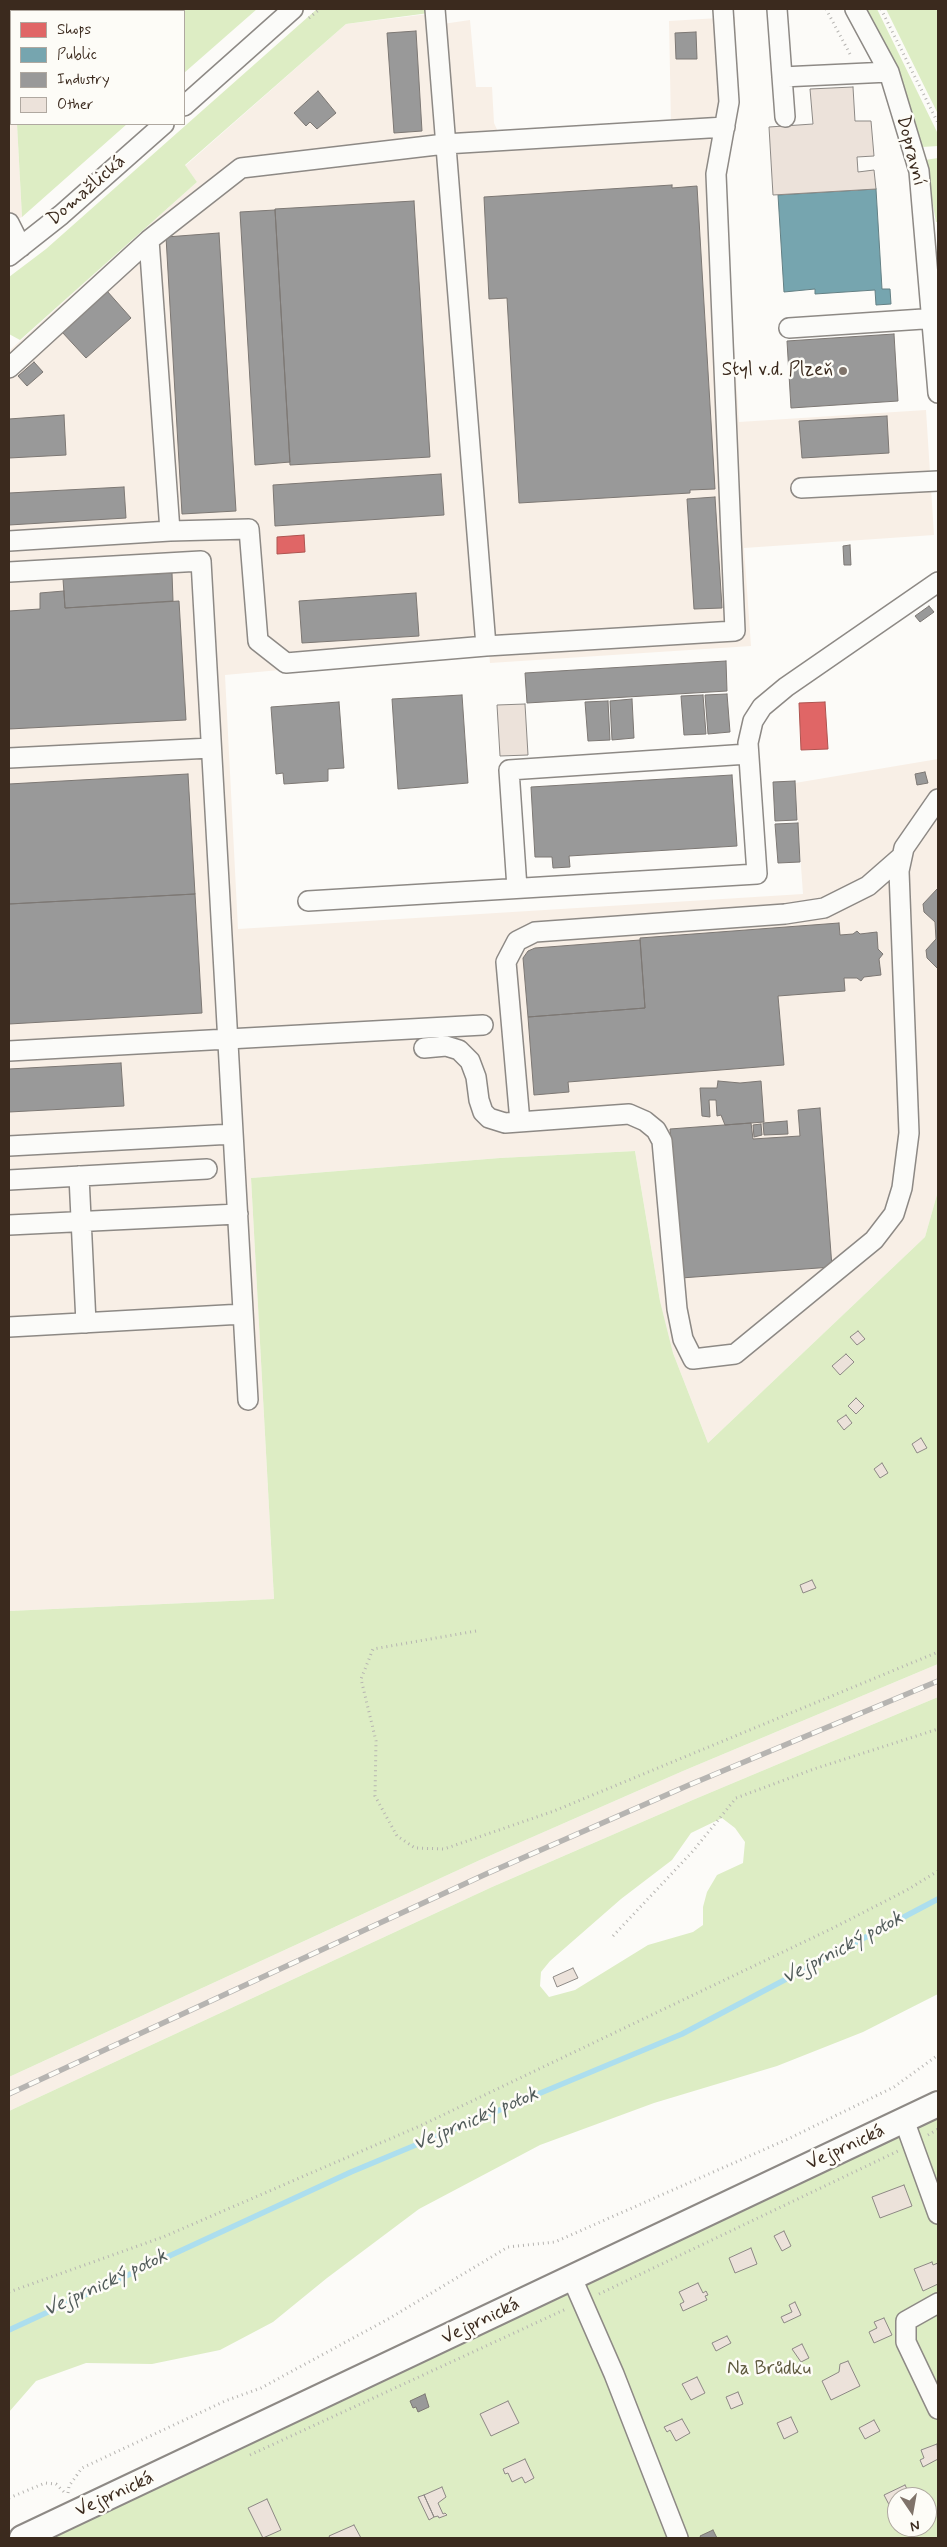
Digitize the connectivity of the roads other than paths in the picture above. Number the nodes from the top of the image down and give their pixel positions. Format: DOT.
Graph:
graph roads {
  1 [pos="293,9"];
  2 [pos="434,9"];
  3 [pos="724,9"];
  4 [pos="777,9"];
  5 [pos="855,9"];
  6 [pos="888,72"];
  7 [pos="782,77"];
  8 [pos="185,105"];
  9 [pos="785,118"];
  10 [pos="163,125"];
  11 [pos="725,127"];
  12 [pos="446,144"];
  13 [pos="9,223"];
  14 [pos="149,240"];
  15 [pos="15,252"];
  16 [pos="936,318"];
  17 [pos="789,328"];
  18 [pos="9,368"];
  19 [pos="938,393"];
  20 [pos="938,481"];
  21 [pos="802,488"];
  22 [pos="170,532"];
  23 [pos="9,541"];
  24 [pos="9,572"];
  25 [pos="938,582"];
  26 [pos="486,646"];
  27 [pos="211,748"];
  28 [pos="748,754"];
  29 [pos="9,758"];
  30 [pos="938,799"];
  31 [pos="900,858"];
  32 [pos="517,888"];
  33 [pos="308,900"];
  34 [pos="484,1025"];
  35 [pos="228,1039"];
  36 [pos="424,1048"];
  37 [pos="9,1051"];
  38 [pos="520,1122"];
  39 [pos="233,1134"];
  40 [pos="9,1146"];
  41 [pos="208,1170"];
  42 [pos="79,1176"];
  43 [pos="9,1180"];
  44 [pos="238,1214"];
  45 [pos="81,1221"];
  46 [pos="9,1225"];
  47 [pos="243,1314"];
  48 [pos="86,1323"];
  49 [pos="9,1328"];
  50 [pos="248,1400"];
  51 [pos="938,2104"];
  52 [pos="904,2120"];
  53 [pos="938,2214"];
  54 [pos="572,2278"];
  55 [pos="938,2303"];
  56 [pos="938,2409"];
  57 [pos="22,2538"];
  58 [pos="678,2538"];
  1 -- 8 [label="street"];
  2 -- 12 [label="street"];
  3 -- 11 [label="street"];
  4 -- 7 [label="street"];
  5 -- 6 [label="street, Dopravní"];
  6 -- 7 [label="street"];
  6 -- 16 [label="street, Dopravní"];
  7 -- 9 [label="street"];
  10 -- 15 [label="street, Domažlická"];
  11 -- 12 [label="street"];
  11 -- 26 [label="street"];
  12 -- 14 [label="street"];
  12 -- 26 [label="street"];
  13 -- 15 [label="street"];
  14 -- 18 [label="street"];
  14 -- 22 [label="street"];
  16 -- 17 [label="street"];
  16 -- 19 [label="street, Dopravní"];
  20 -- 21 [label="street"];
  22 -- 23 [label="street"];
  22 -- 26 [label="street"];
  24 -- 27 [label="street"];
  25 -- 28 [label="street"];
  27 -- 29 [label="street"];
  27 -- 35 [label="street"];
  28 -- 32 [label="street"];
  28 -- 32 [label="street"];
  30 -- 31 [label="street"];
  31 -- 38 [label="street"];
  31 -- 38 [label="street"];
  32 -- 33 [label="street"];
  34 -- 35 [label="street"];
  35 -- 37 [label="street"];
  35 -- 39 [label="street"];
  36 -- 38 [label="street"];
  39 -- 40 [label="street"];
  39 -- 44 [label="street"];
  41 -- 42 [label="street"];
  42 -- 43 [label="street"];
  42 -- 45 [label="street"];
  44 -- 45 [label="street"];
  44 -- 47 [label="street"];
  45 -- 46 [label="street"];
  45 -- 48 [label="street"];
  47 -- 48 [label="street"];
  47 -- 50 [label="street"];
  48 -- 49 [label="street"];
  51 -- 52 [label="main road, Vejprnická"];
  52 -- 53 [label="street"];
  52 -- 54 [label="main road, Vejprnická"];
  54 -- 57 [label="main road, Vejprnická"];
  54 -- 58 [label="street"];
  55 -- 56 [label="street"];
}
